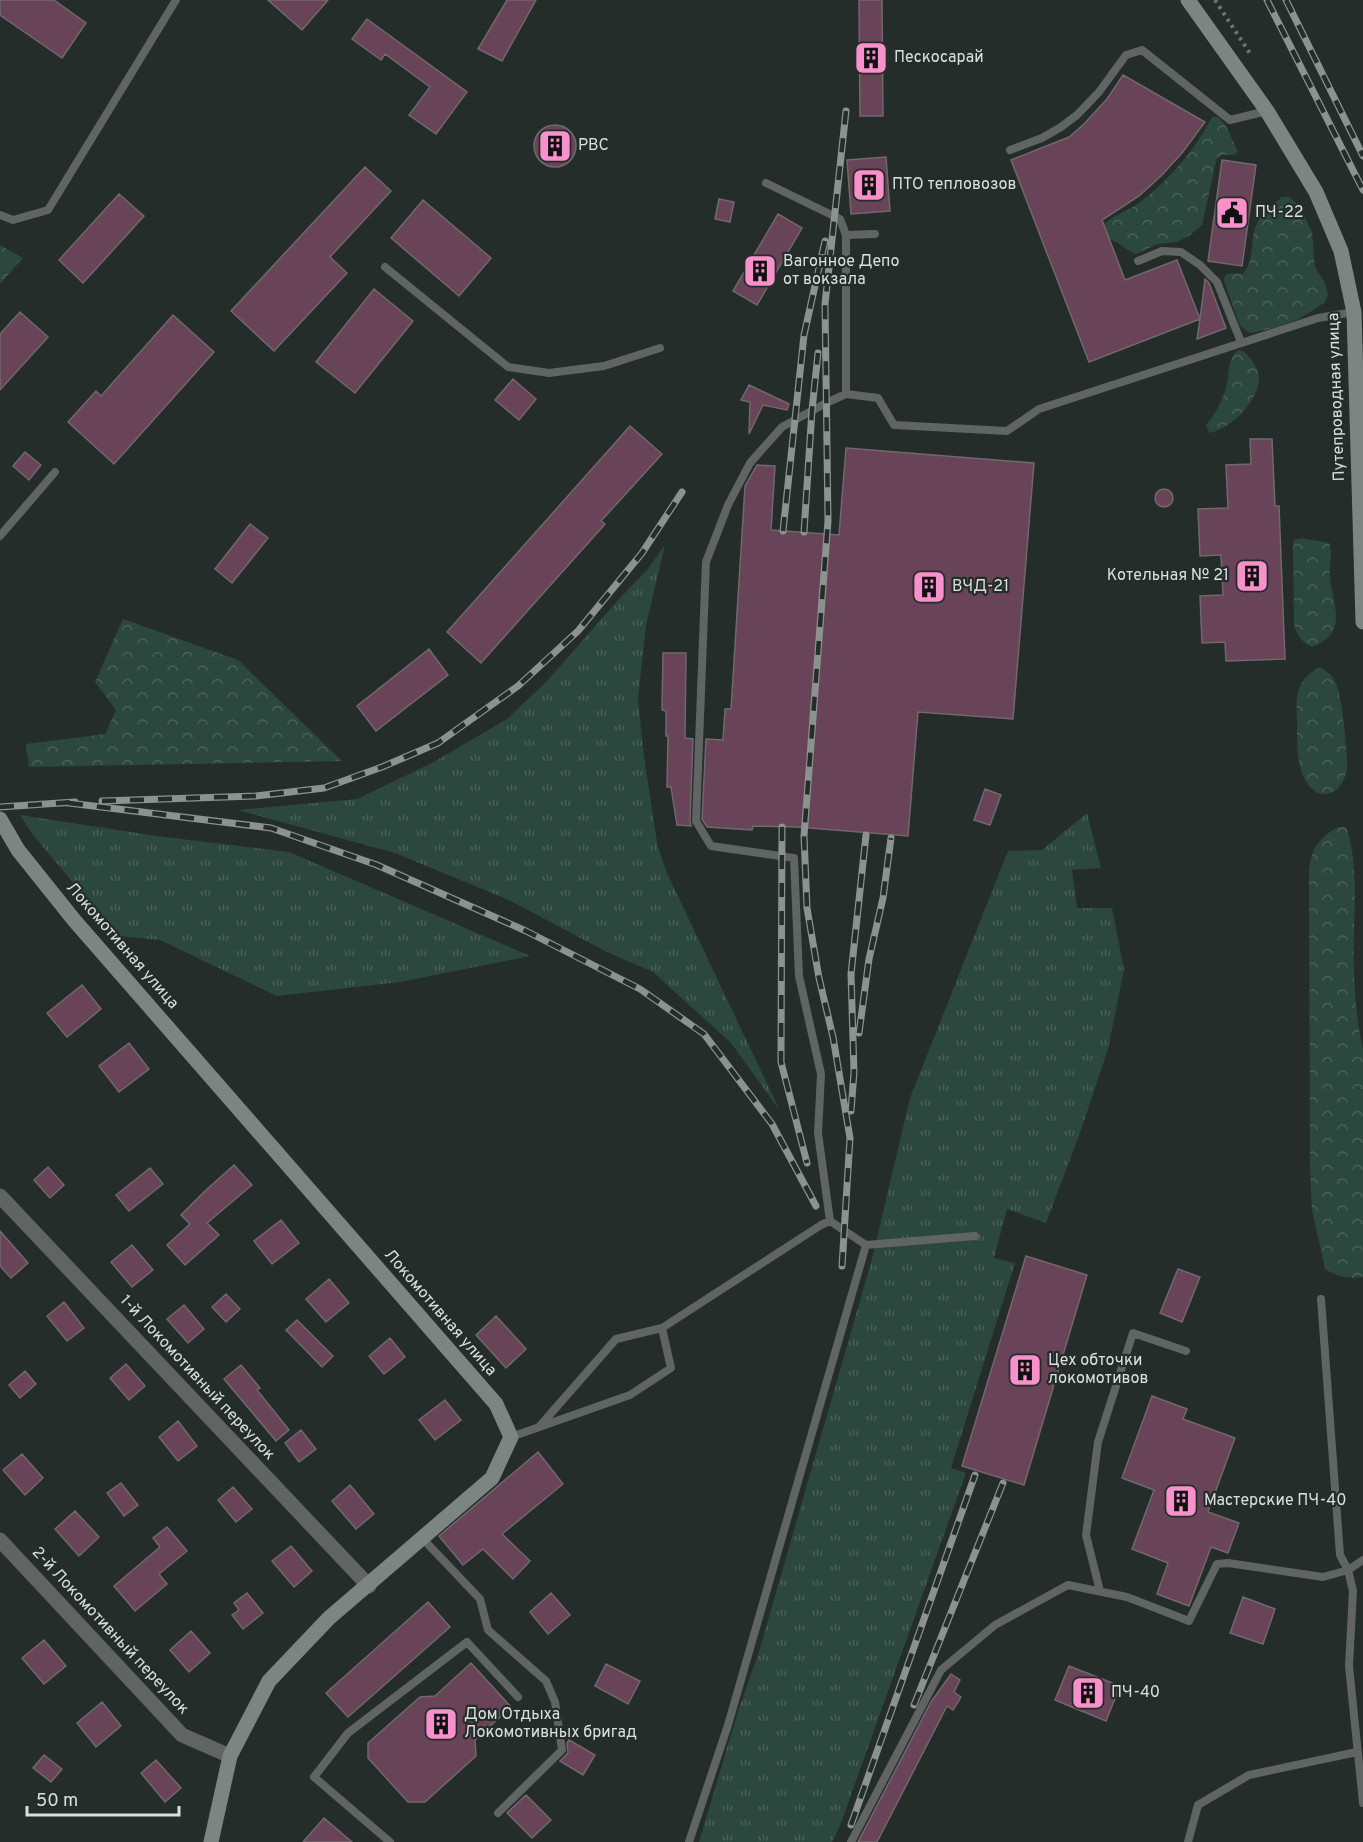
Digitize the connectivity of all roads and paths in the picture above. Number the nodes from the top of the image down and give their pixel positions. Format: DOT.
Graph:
graph roads {
  1 [pos="176,0"];
  2 [pos="1188,0"];
  3 [pos="1267,111"];
  4 [pos="1010,150"];
  5 [pos="766,183"];
  6 [pos="0,215"];
  7 [pos="875,234"];
  8 [pos="846,235"];
  9 [pos="1138,261"];
  10 [pos="385,267"];
  11 [pos="1354,312"];
  12 [pos="1240,342"];
  13 [pos="660,348"];
  14 [pos="846,394"];
  15 [pos="55,472"];
  16 [pos="0,536"];
  17 [pos="1362,584"];
  18 [pos="1363,622"];
  19 [pos="0,819"];
  20 [pos="0,1196"];
  21 [pos="830,1221"];
  22 [pos="975,1236"];
  23 [pos="866,1245"];
  24 [pos="1321,1299"];
  25 [pos="662,1328"];
  26 [pos="1186,1351"];
  27 [pos="539,1427"];
  28 [pos="511,1437"];
  29 [pos="423,1539"];
  30 [pos="0,1540"];
  31 [pos="1363,1560"];
  32 [pos="1347,1570"];
  33 [pos="369,1586"];
  34 [pos="1100,1591"];
  35 [pos="518,1697"];
  36 [pos="1357,1752"];
  37 [pos="230,1756"];
  38 [pos="1363,1803"];
  39 [pos="498,1813"];
  40 [pos="211,1842"];
  41 [pos="390,1842"];
  42 [pos="689,1842"];
  43 [pos="851,1842"];
  44 [pos="1188,1842"];
  1 -- 6 [label="lane"];
  2 -- 3 [label="street, Путепроводная улица"];
  3 -- 4 [label="lane"];
  3 -- 11 [label="street, Путепроводная улица"];
  5 -- 8 [label="lane"];
  7 -- 8 [label="lane"];
  8 -- 14 [label="lane"];
  9 -- 12 [label="lane"];
  10 -- 13 [label="lane"];
  11 -- 12 [label="lane"];
  11 -- 17 [label="street, Путепроводная улица"];
  12 -- 14 [label="lane"];
  14 -- 21 [label="lane"];
  15 -- 16 [label="lane"];
  17 -- 18 [label="street, Путепроводная улица"];
  19 -- 28 [label="street, Локомотивная улица"];
  20 -- 33 [label="street, 1-й Локомотивный переулок"];
  21 -- 23 [label="lane"];
  21 -- 25 [label="lane"];
  22 -- 23 [label="lane"];
  23 -- 42 [label="lane"];
  24 -- 32 [label="lane"];
  25 -- 27 [label="lane"];
  25 -- 27 [label="lane"];
  26 -- 34 [label="lane"];
  27 -- 28 [label="lane"];
  28 -- 29 [label="street"];
  29 -- 33 [label="street"];
  29 -- 39 [label="lane"];
  30 -- 37 [label="street, 2-й Локомотивный переулок"];
  31 -- 32 [label="lane"];
  32 -- 34 [label="lane"];
  32 -- 36 [label="lane"];
  33 -- 37 [label="street"];
  34 -- 43 [label="lane"];
  35 -- 41 [label="lane"];
  36 -- 38 [label="lane"];
  36 -- 44 [label="lane"];
  37 -- 40 [label="street"];
}
